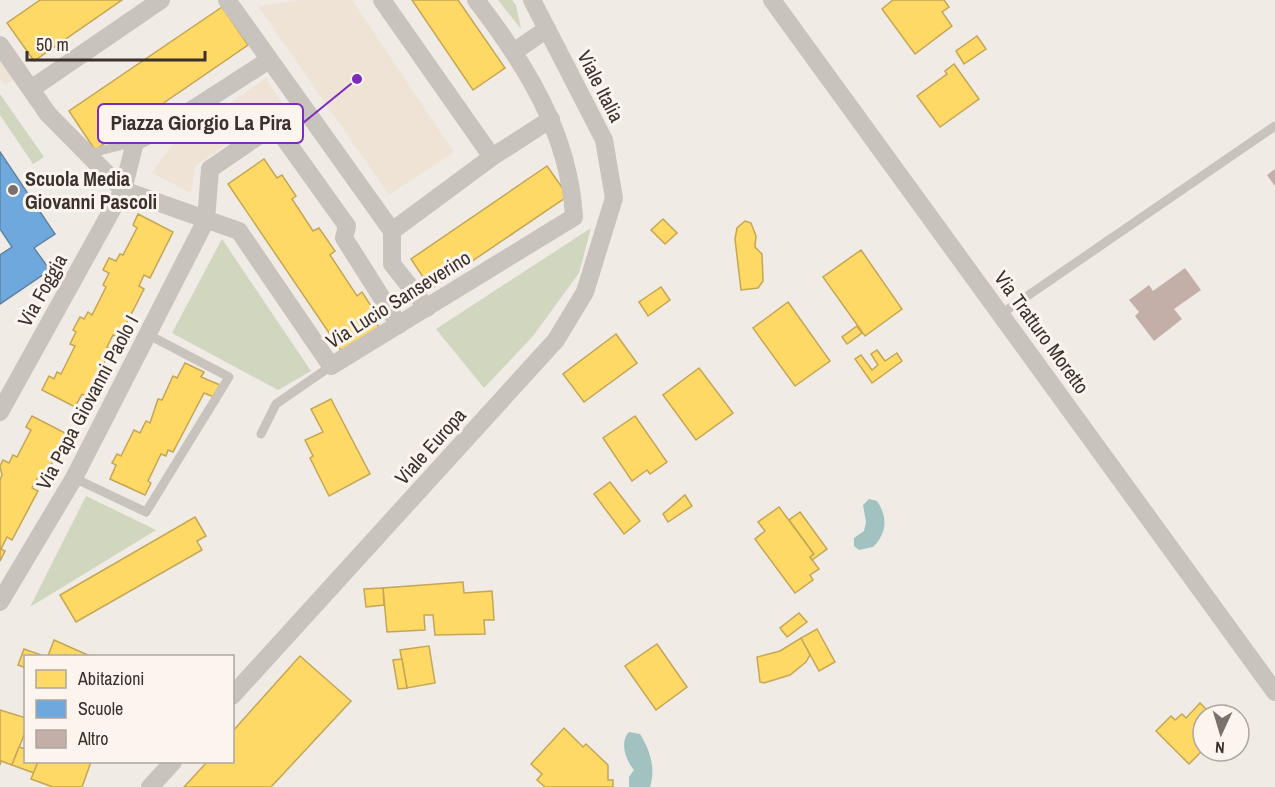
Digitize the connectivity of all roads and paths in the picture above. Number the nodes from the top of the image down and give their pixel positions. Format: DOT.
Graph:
graph roads {
  1 [pos="162,0"];
  2 [pos="227,0"];
  3 [pos="382,0"];
  4 [pos="476,0"];
  5 [pos="532,0"];
  6 [pos="772,0"];
  7 [pos="546,29"];
  8 [pos="0,45"];
  9 [pos="515,51"];
  10 [pos="269,60"];
  11 [pos="31,90"];
  12 [pos="302,106"];
  13 [pos="550,119"];
  14 [pos="274,124"];
  15 [pos="1275,126"];
  16 [pos="135,142"];
  17 [pos="86,154"];
  18 [pos="492,157"];
  19 [pos="123,190"];
  20 [pos="614,198"];
  21 [pos="206,220"];
  22 [pos="392,231"];
  23 [pos="427,308"];
  24 [pos="1000,314"];
  25 [pos="399,325"];
  26 [pos="149,335"];
  27 [pos="332,366"];
  28 [pos="0,412"];
  29 [pos="261,434"];
  30 [pos="74,478"];
  31 [pos="0,602"];
  32 [pos="1275,692"];
  33 [pos="234,694"];
  34 [pos="172,763"];
  35 [pos="150,787"];
  1 -- 11 [label="street"];
  2 -- 10 [label="street"];
  3 -- 18 [label="street"];
  4 -- 9 [label="street"];
  5 -- 7 [label="street, Viale Italia"];
  6 -- 24 [label="street, Via Tratturo Moretto"];
  7 -- 9 [label="street"];
  7 -- 20 [label="street, Viale Italia"];
  8 -- 11 [label="street"];
  9 -- 13 [label="street"];
  10 -- 12 [label="street"];
  10 -- 16 [label="street"];
  11 -- 17 [label="street"];
  12 -- 14 [label="street"];
  12 -- 22 [label="street"];
  13 -- 18 [label="street"];
  13 -- 23 [label="street, Via Lucio Sanseverino"];
  14 -- 21 [label="street"];
  14 -- 25 [label="street"];
  15 -- 24 [label="lane"];
  16 -- 17 [label="lane"];
  16 -- 19 [label="street, Via Foggia"];
  17 -- 19 [label="street"];
  18 -- 22 [label="street"];
  19 -- 21 [label="street"];
  19 -- 28 [label="street, Via Foggia"];
  20 -- 33 [label="street, Viale Europa"];
  21 -- 26 [label="street, Via Papa Giovanni Paolo I"];
  21 -- 27 [label="street"];
  22 -- 23 [label="street"];
  23 -- 25 [label="street, Via Lucio Sanseverino"];
  24 -- 32 [label="street, Via Tratturo Moretto"];
  25 -- 27 [label="street, Via Lucio Sanseverino"];
  26 -- 30 [label="street, Via Papa Giovanni Paolo I"];
  26 -- 30 [label="lane"];
  27 -- 29 [label="lane, Via Lucio Sanseverino"];
  30 -- 31 [label="street, Via Papa Giovanni Paolo I"];
  34 -- 35 [label="street"];
}
